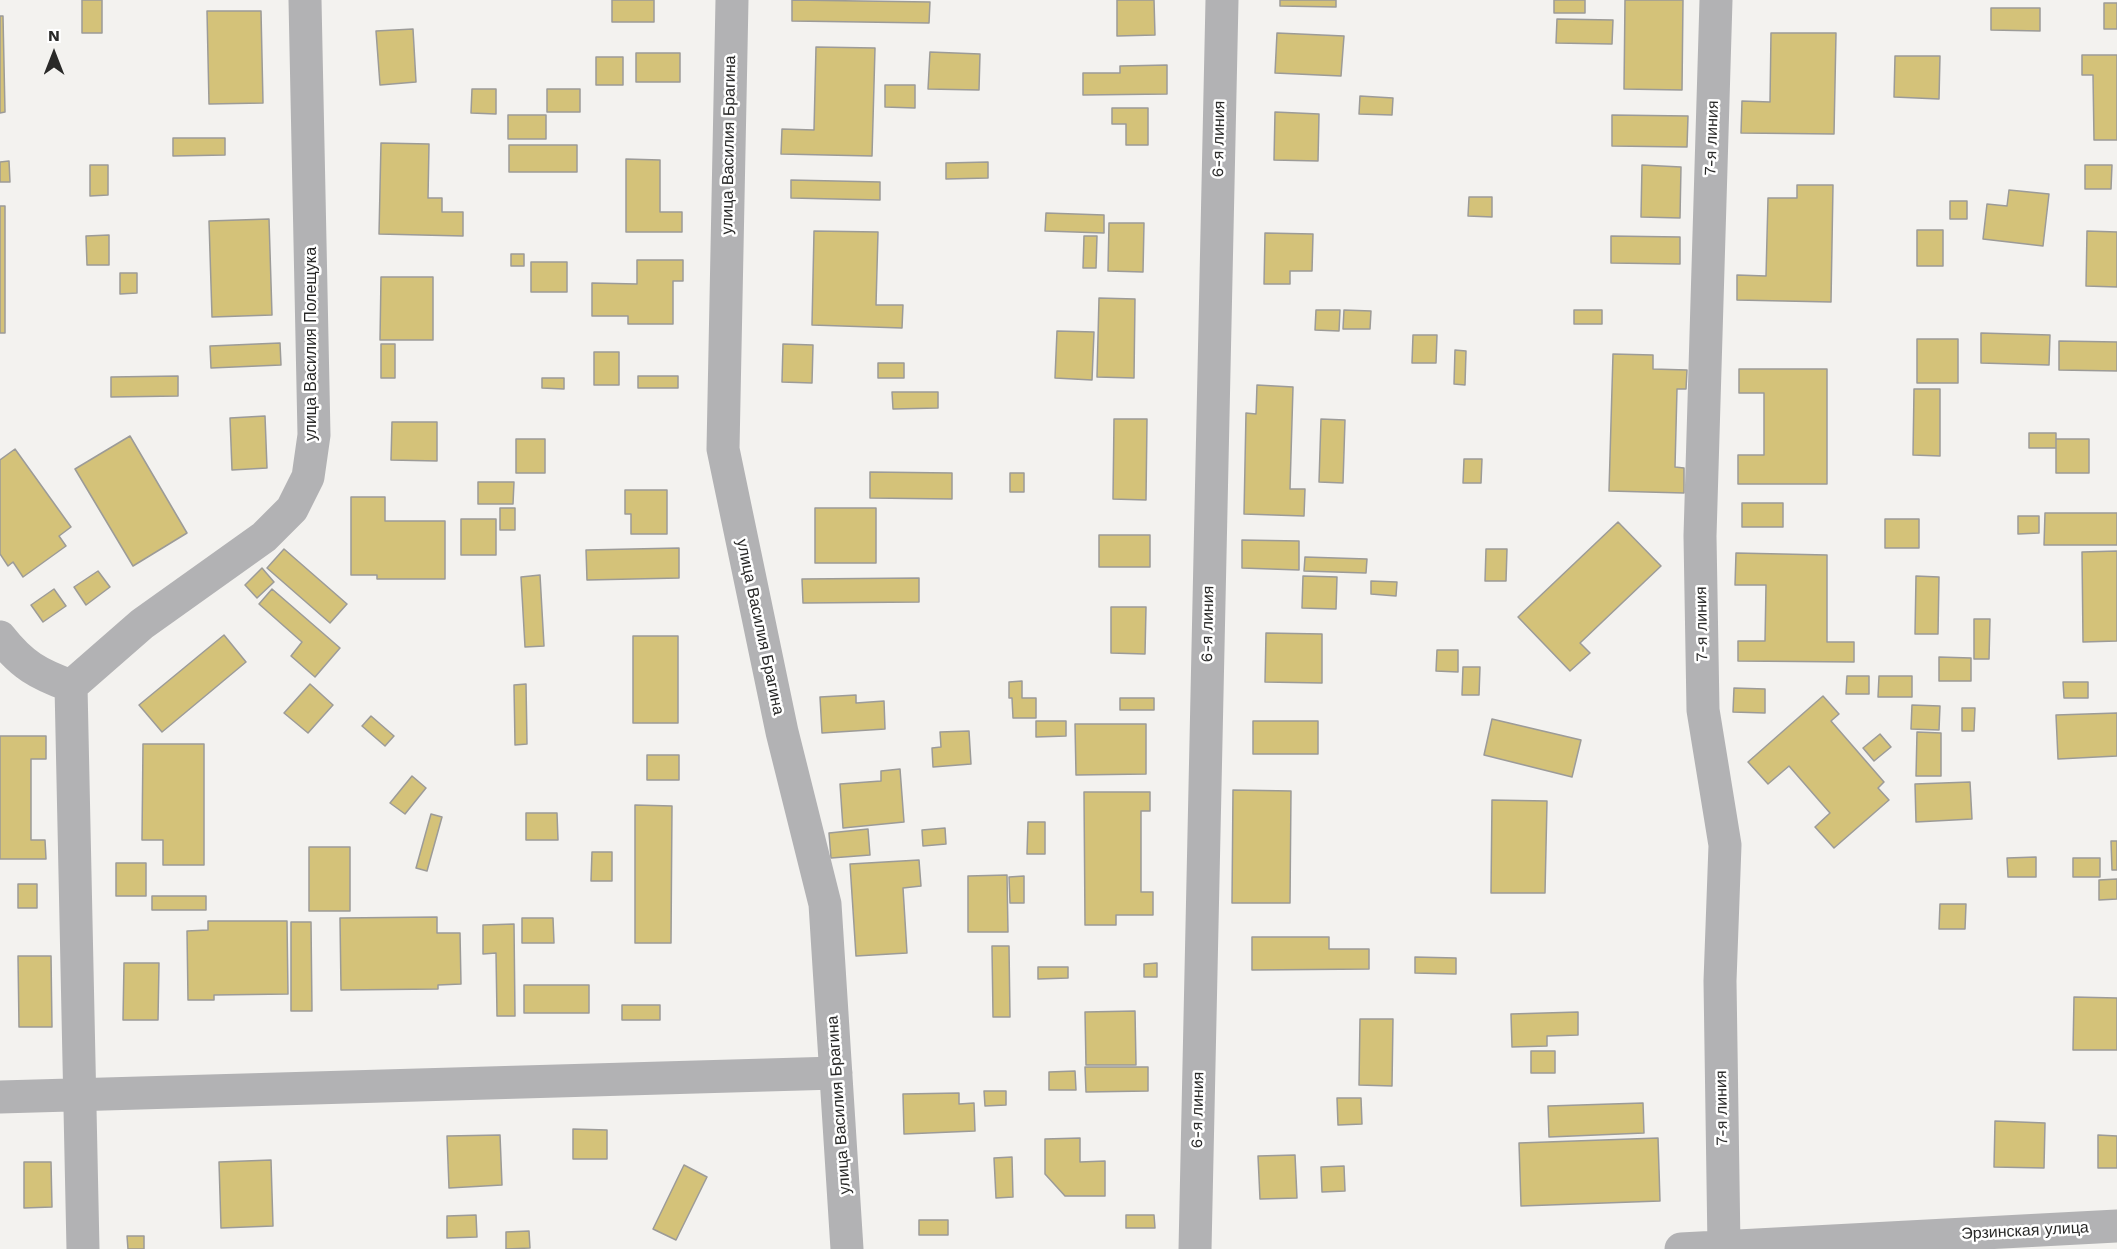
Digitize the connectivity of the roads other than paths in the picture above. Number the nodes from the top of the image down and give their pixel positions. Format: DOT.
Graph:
graph roads {
  1 [pos="305,0"];
  2 [pos="732,0"];
  3 [pos="1222,0"];
  4 [pos="1716,0"];
  5 [pos="0,637"];
  6 [pos="71,686"];
  7 [pos="836,1073"];
  8 [pos="79,1094"];
  9 [pos="0,1097"];
  10 [pos="2117,1226"];
  11 [pos="1796,1246"];
  12 [pos="1724,1247"];
  13 [pos="83,1249"];
  14 [pos="847,1249"];
  15 [pos="1195,1249"];
  16 [pos="1681,1249"];
  1 -- 6 [label="street, улица Василия Полещука"];
  2 -- 7 [label="street, улица Василия Брагина"];
  3 -- 15 [label="street, 6-я линия"];
  4 -- 12 [label="street, 7-я линия"];
  5 -- 6 [label="street"];
  6 -- 8 [label="street"];
  7 -- 8 [label="street"];
  7 -- 14 [label="street, улица Василия Брагина"];
  8 -- 9 [label="street"];
  8 -- 13 [label="street"];
  10 -- 11 [label="street, Эрзинская улица"];
  11 -- 12 [label="street, Эрзинская улица"];
  12 -- 16 [label="street, Эрзинская улица"];
}
